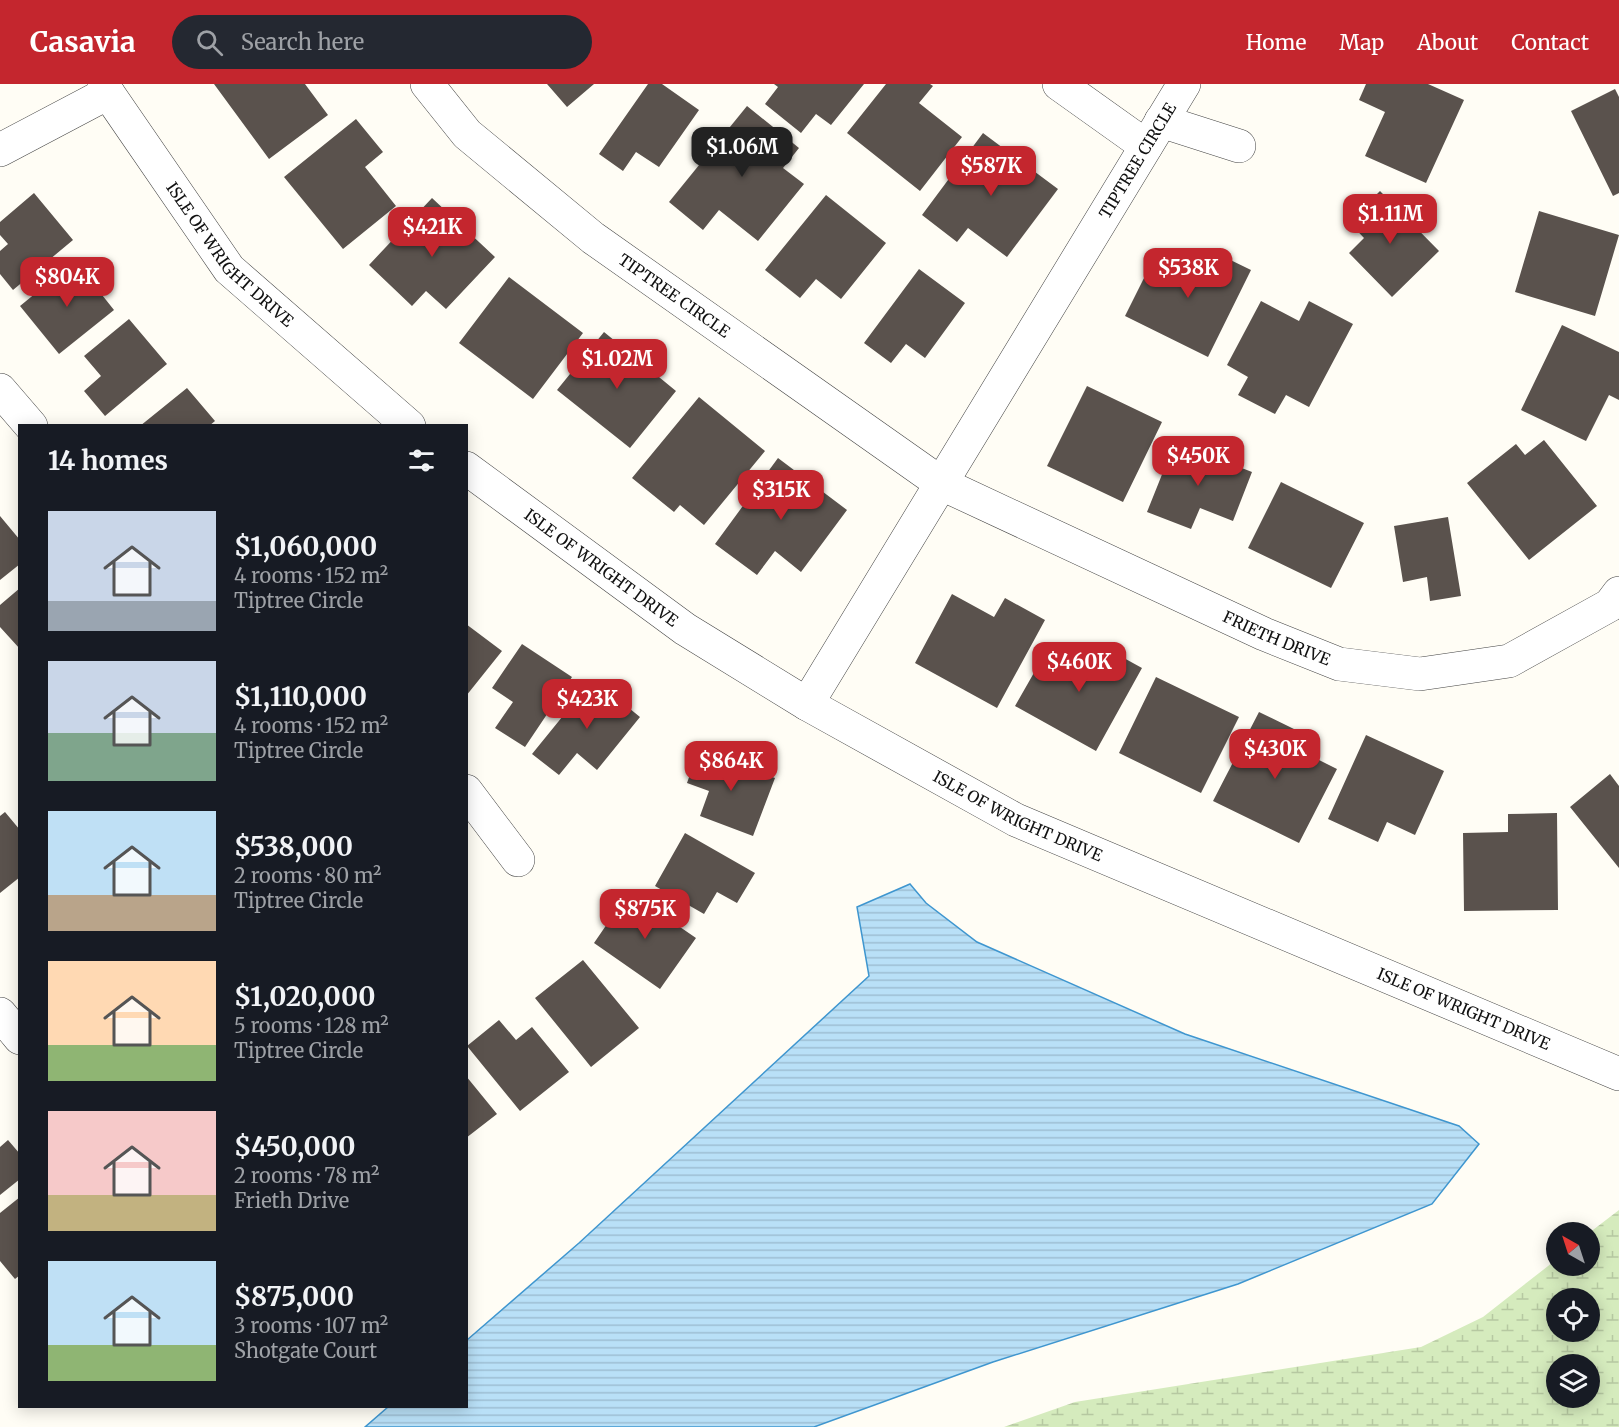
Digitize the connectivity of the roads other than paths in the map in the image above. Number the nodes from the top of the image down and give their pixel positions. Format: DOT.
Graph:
graph roads {
  1 [pos="427,84"];
  2 [pos="1059,84"];
  3 [pos="1184,84"];
  4 [pos="106,88"];
  5 [pos="1153,133"];
  6 [pos="1239,146"];
  7 [pos="0,150"];
  8 [pos="0,390"];
  9 [pos="29,424"];
  10 [pos="407,424"];
  11 [pos="468,469"];
  12 [pos="942,484"];
  13 [pos="1619,593"];
  14 [pos="807,704"];
  15 [pos="468,794"];
  16 [pos="518,860"];
  17 [pos="0,1014"];
  18 [pos="18,1036"];
  19 [pos="1619,1074"];
  1 -- 12 [label="street, TIPTREE CIRCLE"];
  2 -- 5 [label="street"];
  3 -- 5 [label="street, TIPTREE CIRCLE"];
  4 -- 7 [label="street"];
  4 -- 10 [label="street, ISLE OF WRIGHT DRIVE"];
  5 -- 6 [label="street"];
  5 -- 12 [label="street, TIPTREE CIRCLE"];
  8 -- 9 [label="street"];
  11 -- 14 [label="street, ISLE OF WRIGHT DRIVE"];
  12 -- 13 [label="street, FRIETH DRIVE"];
  12 -- 14 [label="street, TIPTREE CIRCLE"];
  14 -- 19 [label="street, ISLE OF WRIGHT DRIVE"];
  15 -- 16 [label="street"];
  17 -- 18 [label="street"];
}
